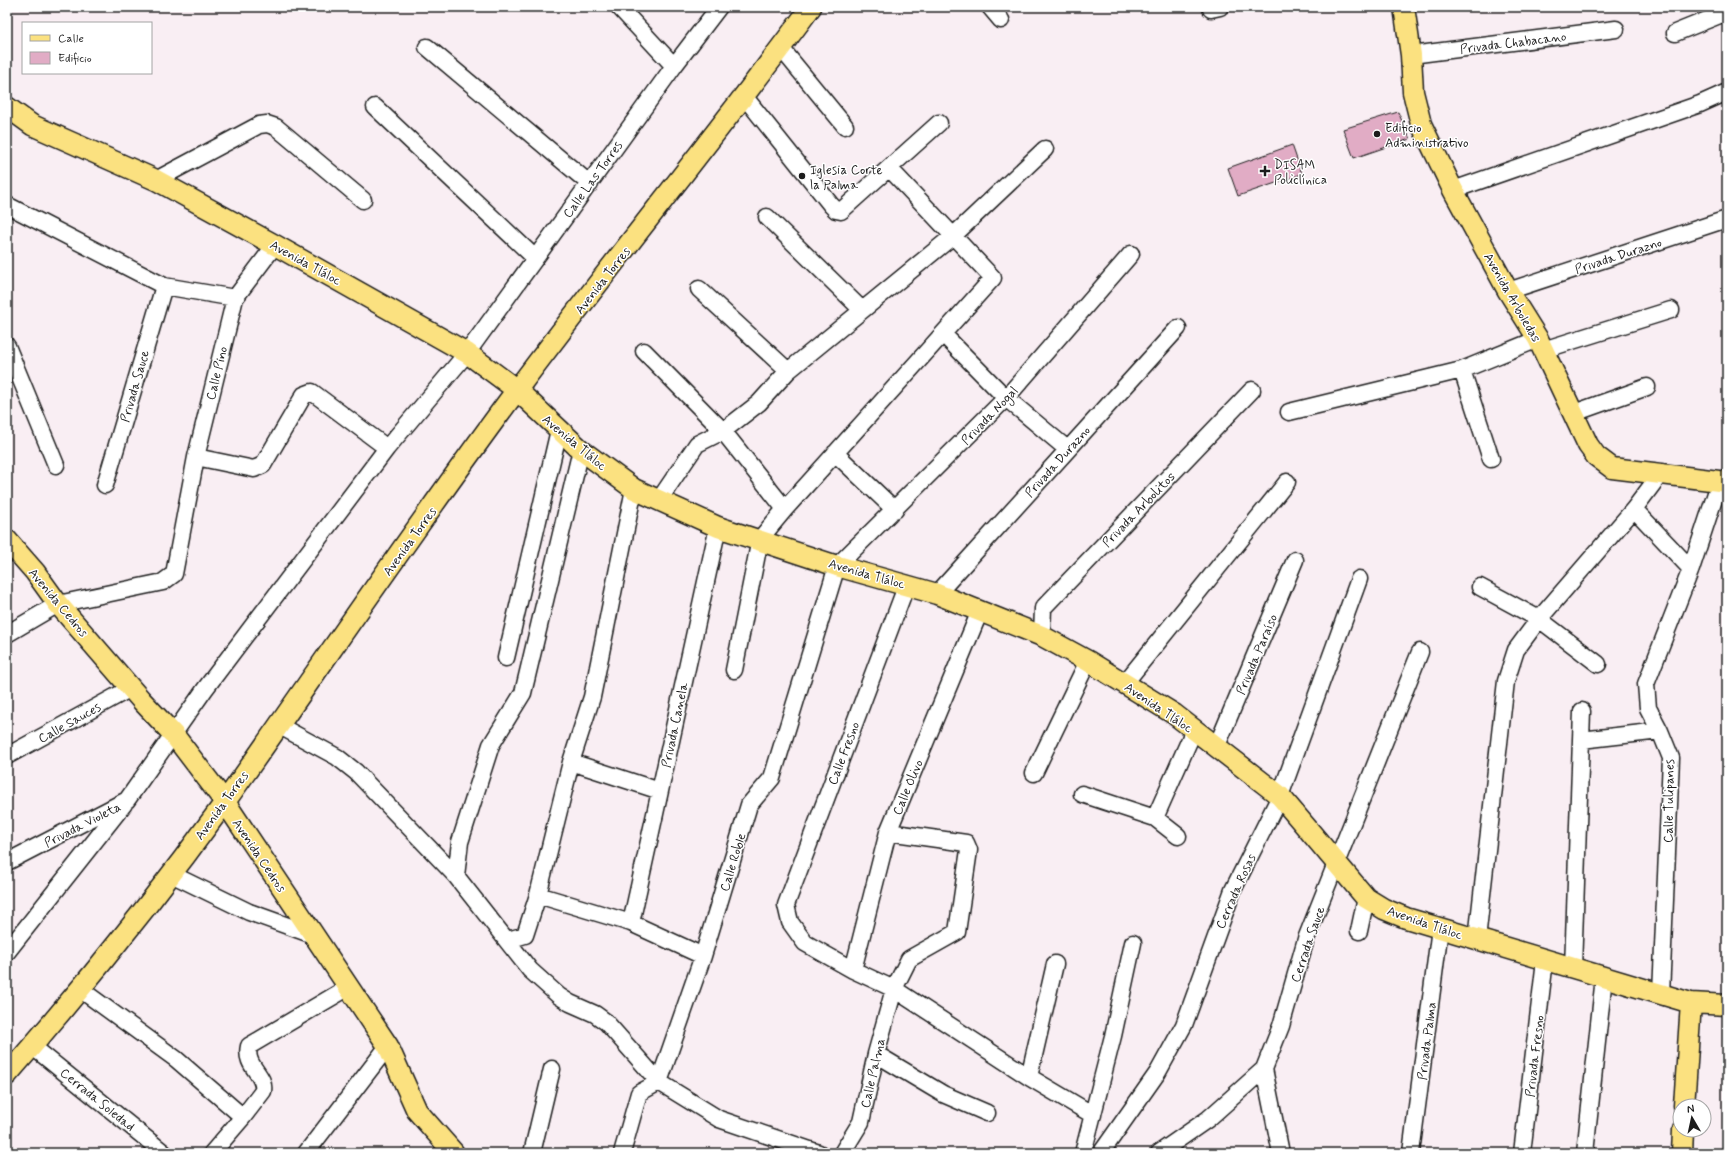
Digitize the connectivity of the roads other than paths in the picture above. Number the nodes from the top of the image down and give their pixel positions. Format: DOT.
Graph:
graph roads {
  1 [pos="619,7"];
  2 [pos="719,7"];
  3 [pos="811,7"];
  4 [pos="990,7"];
  5 [pos="1404,7"];
  6 [pos="1727,12"];
  7 [pos="1001,20"];
  8 [pos="1616,29"];
  9 [pos="1674,33"];
  10 [pos="427,47"];
  11 [pos="781,48"];
  12 [pos="1411,56"];
  13 [pos="674,66"];
  14 [pos="1727,92"];
  15 [pos="744,96"];
  16 [pos="7,107"];
  17 [pos="375,107"];
  18 [pos="939,123"];
  19 [pos="845,126"];
  20 [pos="1045,149"];
  21 [pos="889,168"];
  22 [pos="156,180"];
  23 [pos="590,184"];
  24 [pos="1453,190"];
  25 [pos="363,200"];
  26 [pos="7,205"];
  27 [pos="767,217"];
  28 [pos="1727,219"];
  29 [pos="953,236"];
  30 [pos="275,244"];
  31 [pos="1131,254"];
  32 [pos="534,257"];
  33 [pos="164,286"];
  34 [pos="699,290"];
  35 [pos="1508,291"];
  36 [pos="235,298"];
  37 [pos="862,310"];
  38 [pos="1671,310"];
  39 [pos="1178,328"];
  40 [pos="943,334"];
  41 [pos="1541,345"];
  42 [pos="7,346"];
  43 [pos="644,351"];
  44 [pos="467,353"];
  45 [pos="1462,370"];
  46 [pos="788,372"];
  47 [pos="1647,387"];
  48 [pos="517,390"];
  49 [pos="1252,390"];
  50 [pos="1006,398"];
  51 [pos="1289,412"];
  52 [pos="1574,413"];
  53 [pos="559,430"];
  54 [pos="723,431"];
  55 [pos="387,448"];
  56 [pos="1067,449"];
  57 [pos="580,450"];
  58 [pos="835,453"];
  59 [pos="196,457"];
  60 [pos="1491,459"];
  61 [pos="56,466"];
  62 [pos="1661,473"];
  63 [pos="1287,482"];
  64 [pos="1724,482"];
  65 [pos="105,485"];
  66 [pos="634,489"];
  67 [pos="660,500"];
  68 [pos="785,509"];
  69 [pos="1634,509"];
  70 [pos="894,510"];
  71 [pos="718,527"];
  72 [pos="760,539"];
  73 [pos="7,540"];
  74 [pos="1295,560"];
  75 [pos="837,566"];
  76 [pos="1691,569"];
  77 [pos="1359,579"];
  78 [pos="907,584"];
  79 [pos="1480,587"];
  80 [pos="937,594"];
  81 [pos="58,604"];
  82 [pos="980,611"];
  83 [pos="1539,619"];
  84 [pos="7,634"];
  85 [pos="1042,636"];
  86 [pos="1420,652"];
  87 [pos="506,658"];
  88 [pos="1088,661"];
  89 [pos="1598,664"];
  90 [pos="734,670"];
  91 [pos="1124,684"];
  92 [pos="131,688"];
  93 [pos="1582,711"];
  94 [pos="278,725"];
  95 [pos="1194,730"];
  96 [pos="1660,731"];
  97 [pos="174,734"];
  98 [pos="1581,740"];
  99 [pos="1216,748"];
  100 [pos="7,756"];
  101 [pos="571,762"];
  102 [pos="1034,773"];
  103 [pos="660,791"];
  104 [pos="1082,794"];
  105 [pos="1280,796"];
  106 [pos="127,800"];
  107 [pos="225,802"];
  108 [pos="1155,818"];
  109 [pos="888,832"];
  110 [pos="1178,836"];
  111 [pos="7,862"];
  112 [pos="1337,864"];
  113 [pos="171,874"];
  114 [pos="456,876"];
  115 [pos="538,895"];
  116 [pos="1366,898"];
  117 [pos="631,923"];
  118 [pos="1440,928"];
  119 [pos="1359,931"];
  120 [pos="313,935"];
  121 [pos="1477,939"];
  122 [pos="508,940"];
  123 [pos="1133,942"];
  124 [pos="7,952"];
  125 [pos="703,956"];
  126 [pos="1545,960"];
  127 [pos="1055,964"];
  128 [pos="1573,968"];
  129 [pos="853,970"];
  130 [pos="1604,977"];
  131 [pos="349,987"];
  132 [pos="80,988"];
  133 [pos="894,988"];
  134 [pos="1661,994"];
  135 [pos="1691,1003"];
  136 [pos="1727,1005"];
  137 [pos="32,1046"];
  138 [pos="388,1046"];
  139 [pos="876,1054"];
  140 [pos="552,1069"];
  141 [pos="1264,1069"];
  142 [pos="7,1074"];
  143 [pos="1029,1077"];
  144 [pos="659,1082"];
  145 [pos="1685,1098"];
  146 [pos="987,1113"];
  147 [pos="1093,1115"];
  148 [pos="243,1117"];
  149 [pos="1683,1138"];
  150 [pos="164,1153"];
  151 [pos="212,1153"];
  152 [pos="306,1153"];
  153 [pos="454,1153"];
  154 [pos="532,1153"];
  155 [pos="622,1153"];
  156 [pos="819,1153"];
  157 [pos="842,1153"];
  158 [pos="1083,1153"];
  159 [pos="1101,1153"];
  160 [pos="1159,1153"];
  161 [pos="1281,1153"];
  162 [pos="1411,1153"];
  163 [pos="1522,1153"];
  164 [pos="1585,1153"];
  165 [pos="1682,1153"];
  1 -- 13 [label="street"];
  2 -- 13 [label="street, Calle Las Torres"];
  3 -- 11 [label="main road, Avenida Torres"];
  4 -- 7 [label="street"];
  5 -- 12 [label="main road, Avenida Arboledas"];
  6 -- 9 [label="street"];
  8 -- 12 [label="street, Privada Chabacano"];
  10 -- 23 [label="street"];
  11 -- 15 [label="main road, Avenida Torres"];
  11 -- 19 [label="street"];
  12 -- 24 [label="main road, Avenida Arboledas"];
  13 -- 23 [label="street, Calle Las Torres"];
  14 -- 24 [label="street"];
  15 -- 21 [label="street"];
  15 -- 48 [label="main road, Avenida Torres"];
  16 -- 22 [label="main road, Avenida Tláloc"];
  17 -- 32 [label="street"];
  18 -- 21 [label="street"];
  20 -- 29 [label="street"];
  21 -- 29 [label="street"];
  22 -- 25 [label="street"];
  22 -- 30 [label="main road, Avenida Tláloc"];
  23 -- 32 [label="street, Calle Las Torres"];
  24 -- 35 [label="main road, Avenida Arboledas"];
  26 -- 33 [label="street"];
  27 -- 37 [label="street"];
  28 -- 35 [label="street, Privada Durazno"];
  29 -- 37 [label="street"];
  29 -- 40 [label="street"];
  30 -- 36 [label="street"];
  30 -- 44 [label="main road, Avenida Tláloc"];
  31 -- 50 [label="street, Privada Nogal"];
  32 -- 44 [label="street, Calle Las Torres"];
  33 -- 36 [label="street"];
  33 -- 65 [label="street, Privada Sauce"];
  34 -- 46 [label="street"];
  35 -- 41 [label="main road, Avenida Arboledas"];
  36 -- 59 [label="street, Calle Pino"];
  37 -- 46 [label="street"];
  38 -- 41 [label="street"];
  39 -- 56 [label="street, Privada Durazno"];
  40 -- 50 [label="street"];
  40 -- 58 [label="street"];
  41 -- 45 [label="street"];
  41 -- 52 [label="main road, Avenida Arboledas"];
  42 -- 61 [label="street"];
  43 -- 54 [label="street"];
  44 -- 48 [label="main road, Avenida Tláloc"];
  44 -- 55 [label="street, Calle Las Torres"];
  45 -- 51 [label="street"];
  45 -- 60 [label="street"];
  46 -- 54 [label="street"];
  47 -- 52 [label="street"];
  48 -- 53 [label="main road, Avenida Tláloc"];
  48 -- 94 [label="main road, Avenida Torres"];
  49 -- 85 [label="street, Privada Arbolitos"];
  50 -- 56 [label="street"];
  50 -- 70 [label="street, Privada Nogal"];
  52 -- 62 [label="main road, Avenida Arboledas"];
  53 -- 57 [label="main road, Avenida Tláloc"];
  53 -- 87 [label="street"];
  54 -- 67 [label="street"];
  54 -- 68 [label="street"];
  55 -- 59 [label="street"];
  55 -- 97 [label="street, Privada Violeta"];
  56 -- 80 [label="street, Privada Durazno"];
  57 -- 66 [label="main road, Avenida Tláloc"];
  57 -- 114 [label="street"];
  58 -- 68 [label="street"];
  58 -- 70 [label="street"];
  59 -- 81 [label="street, Calle Pino"];
  62 -- 64 [label="main road, Avenida Arboledas"];
  62 -- 69 [label="street"];
  63 -- 91 [label="street"];
  64 -- 76 [label="street, Calle Tulipanes"];
  66 -- 67 [label="main road, Avenida Tláloc"];
  66 -- 101 [label="street"];
  67 -- 71 [label="main road, Avenida Tláloc"];
  68 -- 72 [label="street"];
  69 -- 76 [label="street"];
  69 -- 83 [label="street"];
  70 -- 75 [label="street, Privada Nogal"];
  71 -- 72 [label="main road, Avenida Tláloc"];
  71 -- 103 [label="street, Privada Canela"];
  72 -- 75 [label="main road, Avenida Tláloc"];
  72 -- 90 [label="street"];
  73 -- 81 [label="main road, Avenida Cedros"];
  74 -- 99 [label="street, Privada Paraíso"];
  75 -- 78 [label="main road, Avenida Tláloc"];
  75 -- 125 [label="street, Calle Roble"];
  76 -- 96 [label="street, Calle Tulipanes"];
  77 -- 105 [label="street, Cerrada Rosas"];
  78 -- 80 [label="main road, Avenida Tláloc"];
  78 -- 129 [label="street, Calle Fresno"];
  79 -- 83 [label="street"];
  80 -- 82 [label="main road, Avenida Tláloc"];
  81 -- 84 [label="street, Calle Pino"];
  81 -- 92 [label="main road, Avenida Cedros"];
  82 -- 85 [label="main road, Avenida Tláloc"];
  82 -- 109 [label="street, Calle Olivo"];
  83 -- 89 [label="street"];
  83 -- 121 [label="street"];
  85 -- 88 [label="main road, Avenida Tláloc"];
  86 -- 112 [label="street, Cerrada Sauce"];
  88 -- 91 [label="main road, Avenida Tláloc"];
  88 -- 102 [label="street"];
  91 -- 95 [label="main road, Avenida Tláloc"];
  92 -- 97 [label="main road, Avenida Cedros"];
  92 -- 100 [label="street, Calle Sauces"];
  93 -- 98 [label="street"];
  94 -- 107 [label="main road, Avenida Torres"];
  94 -- 114 [label="street"];
  95 -- 99 [label="main road, Avenida Tláloc"];
  95 -- 108 [label="street"];
  96 -- 98 [label="street"];
  96 -- 134 [label="street, Calle Tulipanes"];
  97 -- 106 [label="street, Privada Violeta"];
  97 -- 107 [label="main road, Avenida Cedros"];
  98 -- 128 [label="street"];
  99 -- 105 [label="main road, Avenida Tláloc"];
  101 -- 103 [label="street"];
  101 -- 115 [label="street"];
  103 -- 117 [label="street, Privada Canela"];
  104 -- 108 [label="street"];
  105 -- 112 [label="main road, Avenida Tláloc"];
  105 -- 159 [label="street, Cerrada Rosas"];
  106 -- 111 [label="street, Privada Violeta"];
  106 -- 124 [label="street"];
  107 -- 113 [label="main road, Avenida Torres"];
  107 -- 120 [label="main road, Avenida Cedros"];
  108 -- 110 [label="street"];
  109 -- 129 [label="street, Calle Olivo"];
  109 -- 133 [label="street, Calle Palma"];
  112 -- 116 [label="main road, Avenida Tláloc"];
  112 -- 141 [label="street, Cerrada Sauce"];
  113 -- 120 [label="street"];
  113 -- 132 [label="main road, Avenida Torres"];
  114 -- 122 [label="street"];
  115 -- 117 [label="street"];
  115 -- 122 [label="street"];
  116 -- 118 [label="main road, Avenida Tláloc"];
  116 -- 119 [label="street"];
  117 -- 125 [label="street"];
  118 -- 121 [label="main road, Avenida Tláloc"];
  118 -- 162 [label="street, Privada Palma"];
  120 -- 131 [label="main road, Avenida Cedros"];
  121 -- 126 [label="main road, Avenida Tláloc"];
  122 -- 144 [label="street"];
  123 -- 147 [label="street"];
  125 -- 144 [label="street, Calle Roble"];
  126 -- 128 [label="main road, Avenida Tláloc"];
  126 -- 163 [label="street, Privada Fresno"];
  127 -- 143 [label="street"];
  128 -- 130 [label="main road, Avenida Tláloc"];
  129 -- 133 [label="street"];
  130 -- 134 [label="main road, Avenida Tláloc"];
  130 -- 164 [label="street"];
  131 -- 138 [label="main road, Avenida Cedros"];
  131 -- 148 [label="street"];
  132 -- 137 [label="main road, Avenida Torres"];
  132 -- 148 [label="street"];
  133 -- 139 [label="street, Calle Palma"];
  133 -- 143 [label="street"];
  134 -- 135 [label="main road, Avenida Tláloc"];
  135 -- 136 [label="main road, Avenida Tláloc"];
  135 -- 145 [label="main road"];
  137 -- 142 [label="main road, Avenida Torres"];
  137 -- 150 [label="street, Cerrada Soledad"];
  138 -- 152 [label="street"];
  138 -- 153 [label="main road, Avenida Cedros"];
  139 -- 146 [label="street"];
  139 -- 157 [label="street, Calle Palma"];
  140 -- 154 [label="street"];
  141 -- 160 [label="street"];
  141 -- 161 [label="street"];
  143 -- 147 [label="street"];
  144 -- 155 [label="street"];
  144 -- 156 [label="street"];
  147 -- 158 [label="street"];
  148 -- 151 [label="street"];
  149 -- 165 [label="main road"];
}
